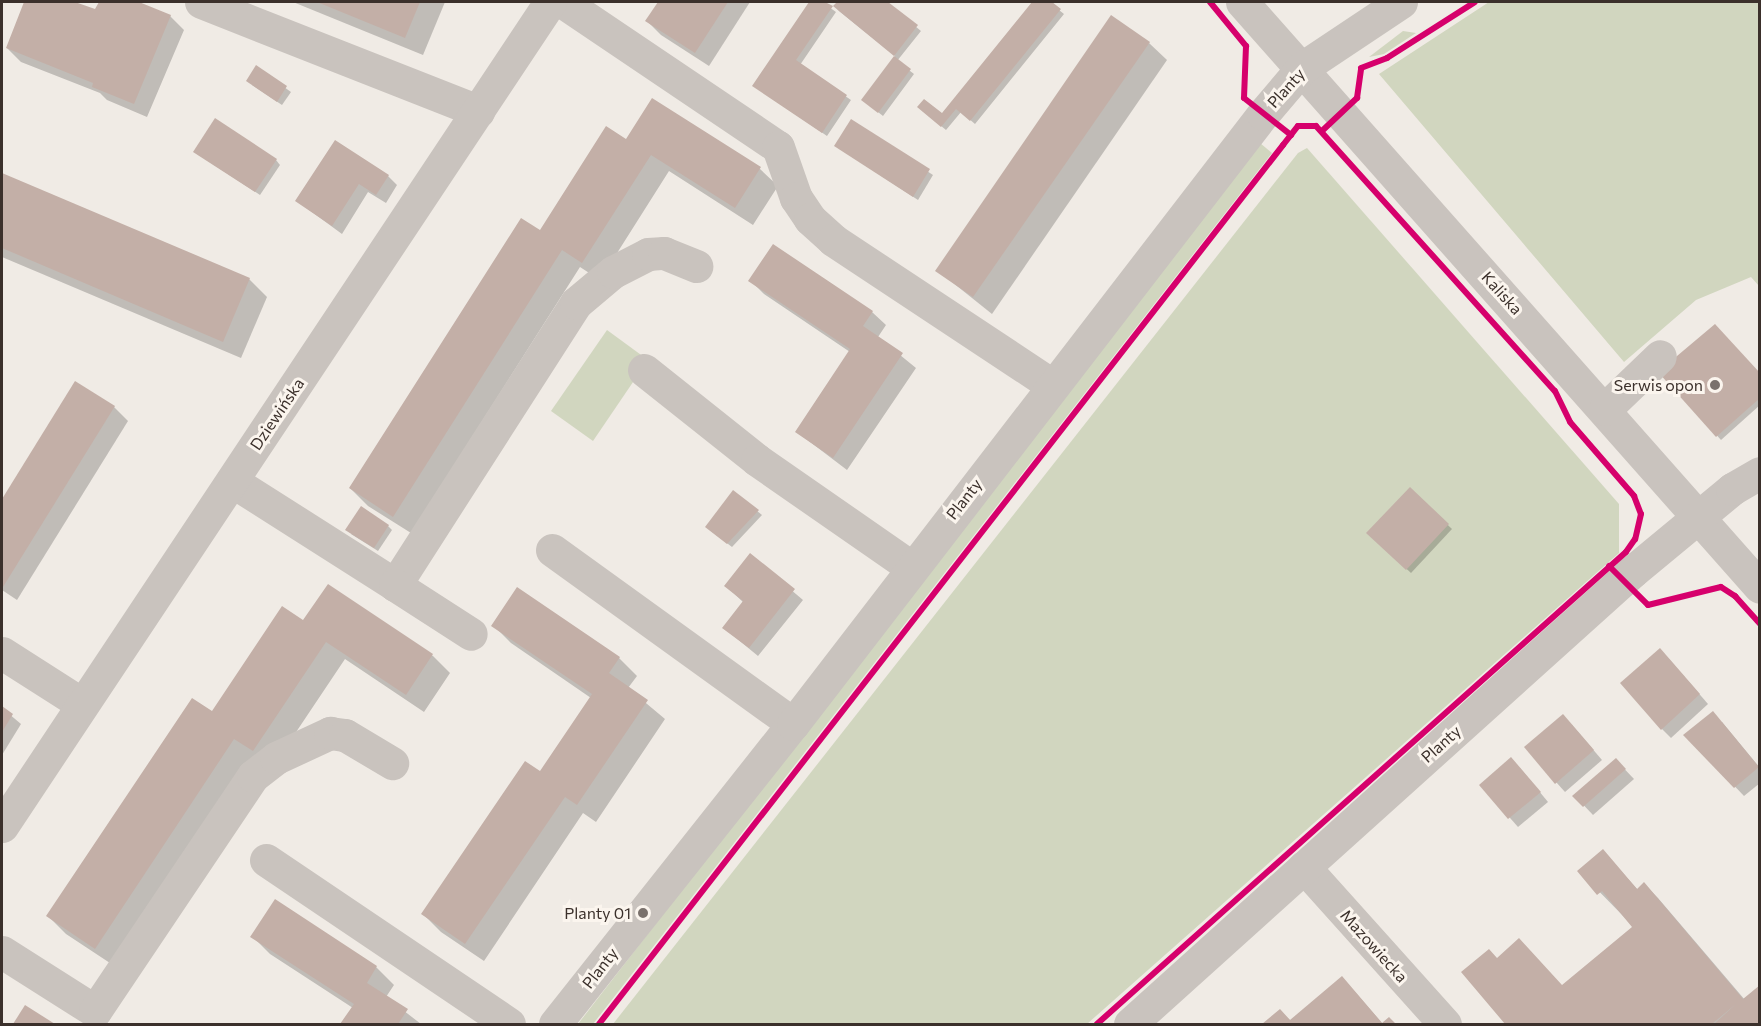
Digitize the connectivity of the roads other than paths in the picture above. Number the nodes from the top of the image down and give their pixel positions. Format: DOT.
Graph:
graph roads {
  1 [pos="201,2"];
  2 [pos="550,2"];
  3 [pos="563,2"];
  4 [pos="1242,2"];
  5 [pos="1401,2"];
  6 [pos="1302,68"];
  7 [pos="478,111"];
  8 [pos="697,266"];
  9 [pos="1660,356"];
  10 [pos="644,370"];
  11 [pos="1052,385"];
  12 [pos="1605,409"];
  13 [pos="1760,472"];
  14 [pos="232,481"];
  15 [pos="1697,516"];
  16 [pos="552,550"];
  17 [pos="911,567"];
  18 [pos="395,585"];
  19 [pos="1760,587"];
  20 [pos="471,634"];
  21 [pos="2,653"];
  22 [pos="82,704"];
  23 [pos="793,724"];
  24 [pos="392,763"];
  25 [pos="2,826"];
  26 [pos="266,860"];
  27 [pos="1304,867"];
  28 [pos="2,952"];
  29 [pos="105,1018"];
  30 [pos="509,1024"];
  31 [pos="555,1024"];
  32 [pos="1130,1024"];
  33 [pos="1445,1024"];
  1 -- 7 [label="street"];
  2 -- 7 [label="street, Dziewińska"];
  3 -- 11 [label="street"];
  4 -- 6 [label="street, Kaliska"];
  5 -- 6 [label="street, Planty"];
  6 -- 11 [label="street, Planty"];
  6 -- 12 [label="street, Kaliska"];
  7 -- 14 [label="street, Dziewińska"];
  8 -- 18 [label="street"];
  9 -- 12 [label="street"];
  10 -- 17 [label="street"];
  11 -- 17 [label="street, Planty"];
  12 -- 15 [label="street, Kaliska"];
  13 -- 15 [label="street, Planty"];
  14 -- 18 [label="street"];
  14 -- 22 [label="street, Dziewińska"];
  15 -- 19 [label="street, Kaliska"];
  15 -- 27 [label="street, Planty"];
  16 -- 23 [label="street"];
  17 -- 23 [label="street, Planty"];
  18 -- 20 [label="street"];
  21 -- 22 [label="street"];
  22 -- 25 [label="street, Dziewińska"];
  23 -- 31 [label="street, Planty"];
  24 -- 29 [label="street"];
  26 -- 30 [label="street"];
  27 -- 32 [label="street, Planty"];
  27 -- 33 [label="street, Mazowiecka"];
  28 -- 29 [label="street"];
}
